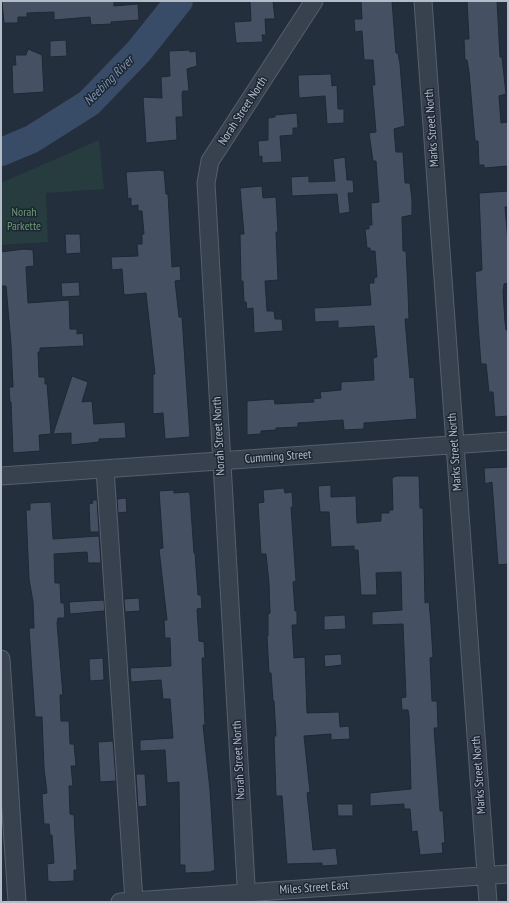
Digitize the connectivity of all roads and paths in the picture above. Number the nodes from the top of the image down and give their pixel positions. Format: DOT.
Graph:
graph roads {
  1 [pos="314,1"];
  2 [pos="424,1"];
  3 [pos="508,441"];
  4 [pos="455,444"];
  5 [pos="221,461"];
  6 [pos="104,469"];
  7 [pos="1,476"];
  8 [pos="1,659"];
  9 [pos="508,874"];
  10 [pos="486,876"];
  11 [pos="247,897"];
  12 [pos="17,902"];
  13 [pos="127,902"];
  14 [pos="488,902"];
  1 -- 5 [label="street, Norah Street North"];
  2 -- 4 [label="street, Marks Street North"];
  3 -- 4 [label="street, Cumming Street"];
  4 -- 5 [label="street, Cumming Street"];
  4 -- 10 [label="street, Marks Street North"];
  5 -- 6 [label="street, Cumming Street"];
  5 -- 11 [label="street, Norah Street North"];
  6 -- 7 [label="street, Cumming Street"];
  6 -- 13 [label="street"];
  8 -- 12 [label="street"];
  9 -- 10 [label="street, Miles Street East"];
  10 -- 11 [label="street, Miles Street East"];
  10 -- 14 [label="street, Marks Street North"];
  11 -- 13 [label="street, Miles Street East"];
}
